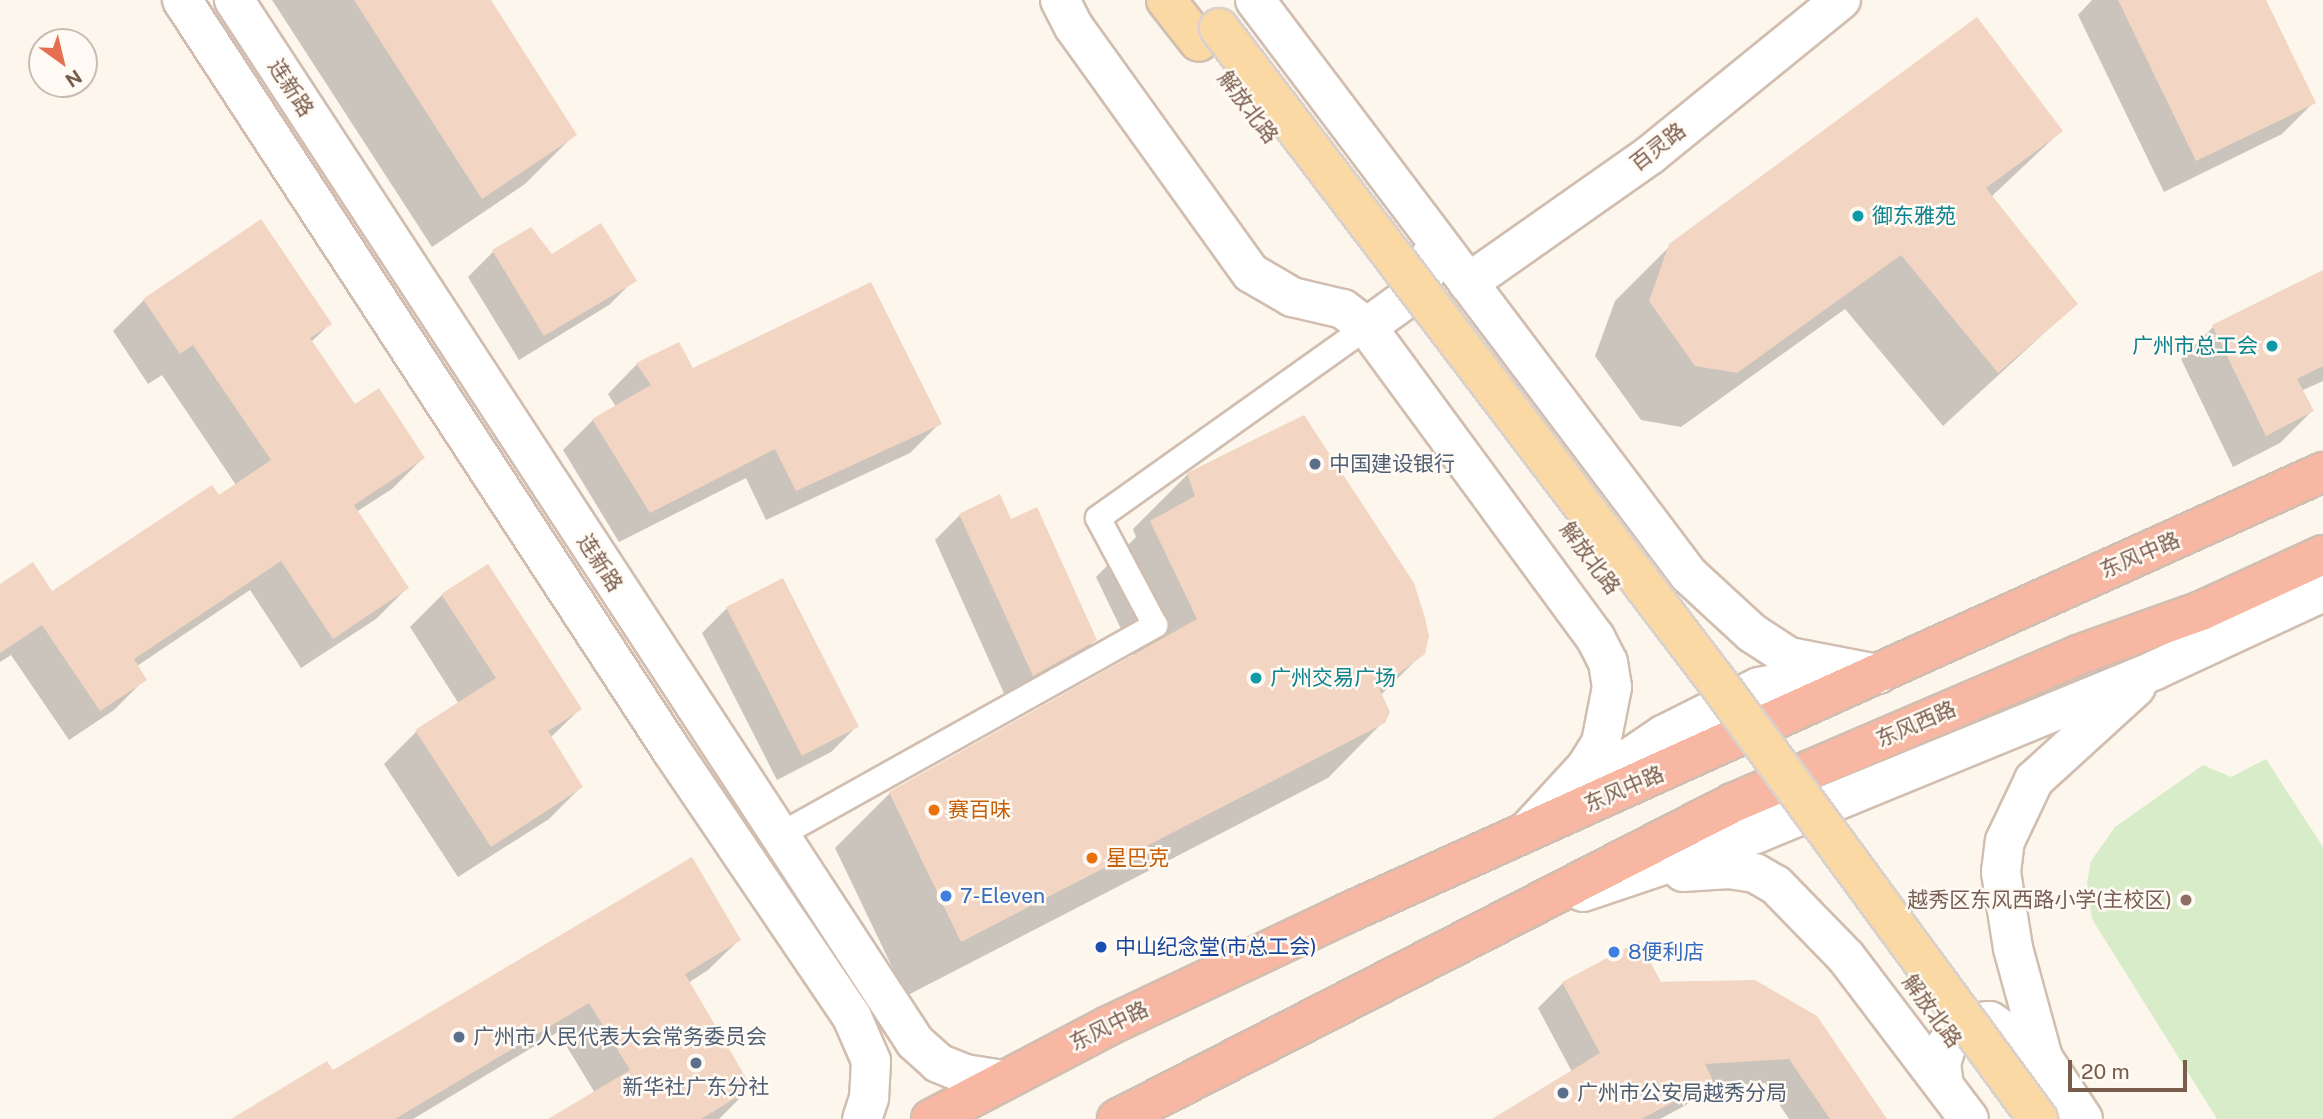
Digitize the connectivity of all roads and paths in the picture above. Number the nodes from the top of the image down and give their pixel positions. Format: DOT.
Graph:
graph roads {
  1 [pos="182,0"];
  2 [pos="234,0"];
  3 [pos="1060,0"];
  4 [pos="1166,0"];
  5 [pos="1255,0"];
  6 [pos="1841,0"];
  7 [pos="1206,23"];
  8 [pos="1427,229"];
  9 [pos="1468,283"];
  10 [pos="1367,327"];
  11 [pos="2321,471"];
  12 [pos="2323,555"];
  13 [pos="2321,593"];
  14 [pos="2201,611"];
  15 [pos="2155,670"];
  16 [pos="1878,674"];
  17 [pos="1530,829"];
  18 [pos="780,835"];
  19 [pos="1518,913"];
  20 [pos="2043,1058"];
  21 [pos="1002,1080"];
  22 [pos="1944,1085"];
  23 [pos="1156,1107"];
  24 [pos="862,1119"];
  25 [pos="931,1119"];
  26 [pos="1117,1119"];
  27 [pos="1969,1119"];
  28 [pos="2011,1119"];
  29 [pos="2039,1119"];
  30 [pos="2083,1119"];
  1 -- 24 [label="main road, 连新路"];
  2 -- 18 [label="main road, 连新路"];
  3 -- 10 [label="main road"];
  4 -- 7 [label="main road, 解放北路"];
  5 -- 8 [label="main road"];
  6 -- 9 [label="main road, 百灵路"];
  7 -- 28 [label="main road, 解放北路"];
  7 -- 29 [label="main road, 解放北路, bridge"];
  8 -- 9 [label="main road"];
  8 -- 10 [label="main road"];
  9 -- 16 [label="main road"];
  10 -- 17 [label="main road"];
  10 -- 18 [label="lane"];
  11 -- 16 [label="highway, 东风中路"];
  12 -- 14 [label="highway, 东风西路"];
  13 -- 15 [label="main road"];
  14 -- 15 [label="main road"];
  14 -- 19 [label="highway, 东风西路"];
  15 -- 19 [label="main road"];
  15 -- 20 [label="main road"];
  16 -- 17 [label="highway, 东风中路"];
  17 -- 21 [label="highway, 东风中路"];
  18 -- 21 [label="main road, 连新路"];
  19 -- 22 [label="main road, 解放北路"];
  19 -- 23 [label="highway"];
  20 -- 22 [label="main road"];
  20 -- 30 [label="main road"];
  21 -- 25 [label="highway, 东风中路"];
  22 -- 27 [label="main road, 解放北路"];
  23 -- 26 [label="highway"];
}
